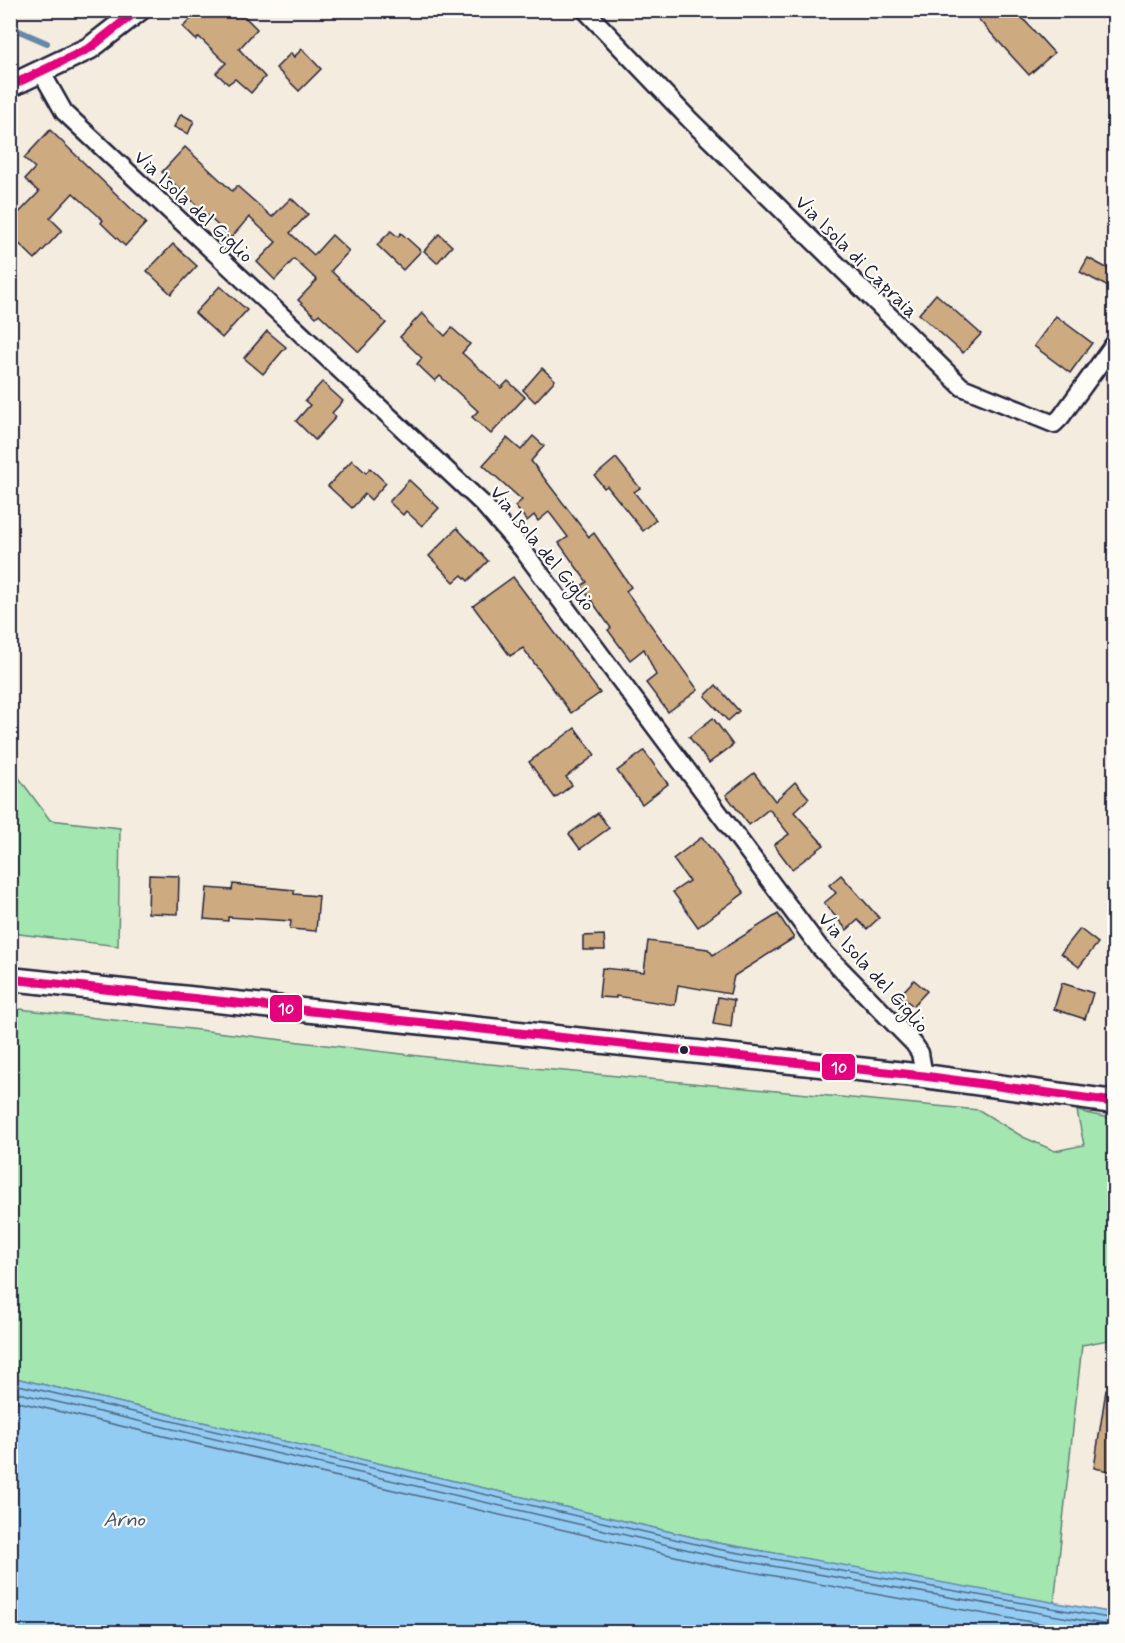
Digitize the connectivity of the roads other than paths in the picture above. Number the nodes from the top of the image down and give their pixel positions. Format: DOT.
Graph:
graph roads {
  1 [pos="139,10"];
  2 [pos="585,10"];
  3 [pos="42,73"];
  4 [pos="10,86"];
  5 [pos="1114,344"];
  6 [pos="10,979"];
  7 [pos="924,1076"];
  8 [pos="1114,1102"];
  1 -- 3 [label="street"];
  2 -- 5 [label="street, Via Isola di Capraia"];
  3 -- 4 [label="street"];
  3 -- 7 [label="street, Via Isola del Giglio"];
  6 -- 7 [label="main road"];
  7 -- 8 [label="main road"];
}
